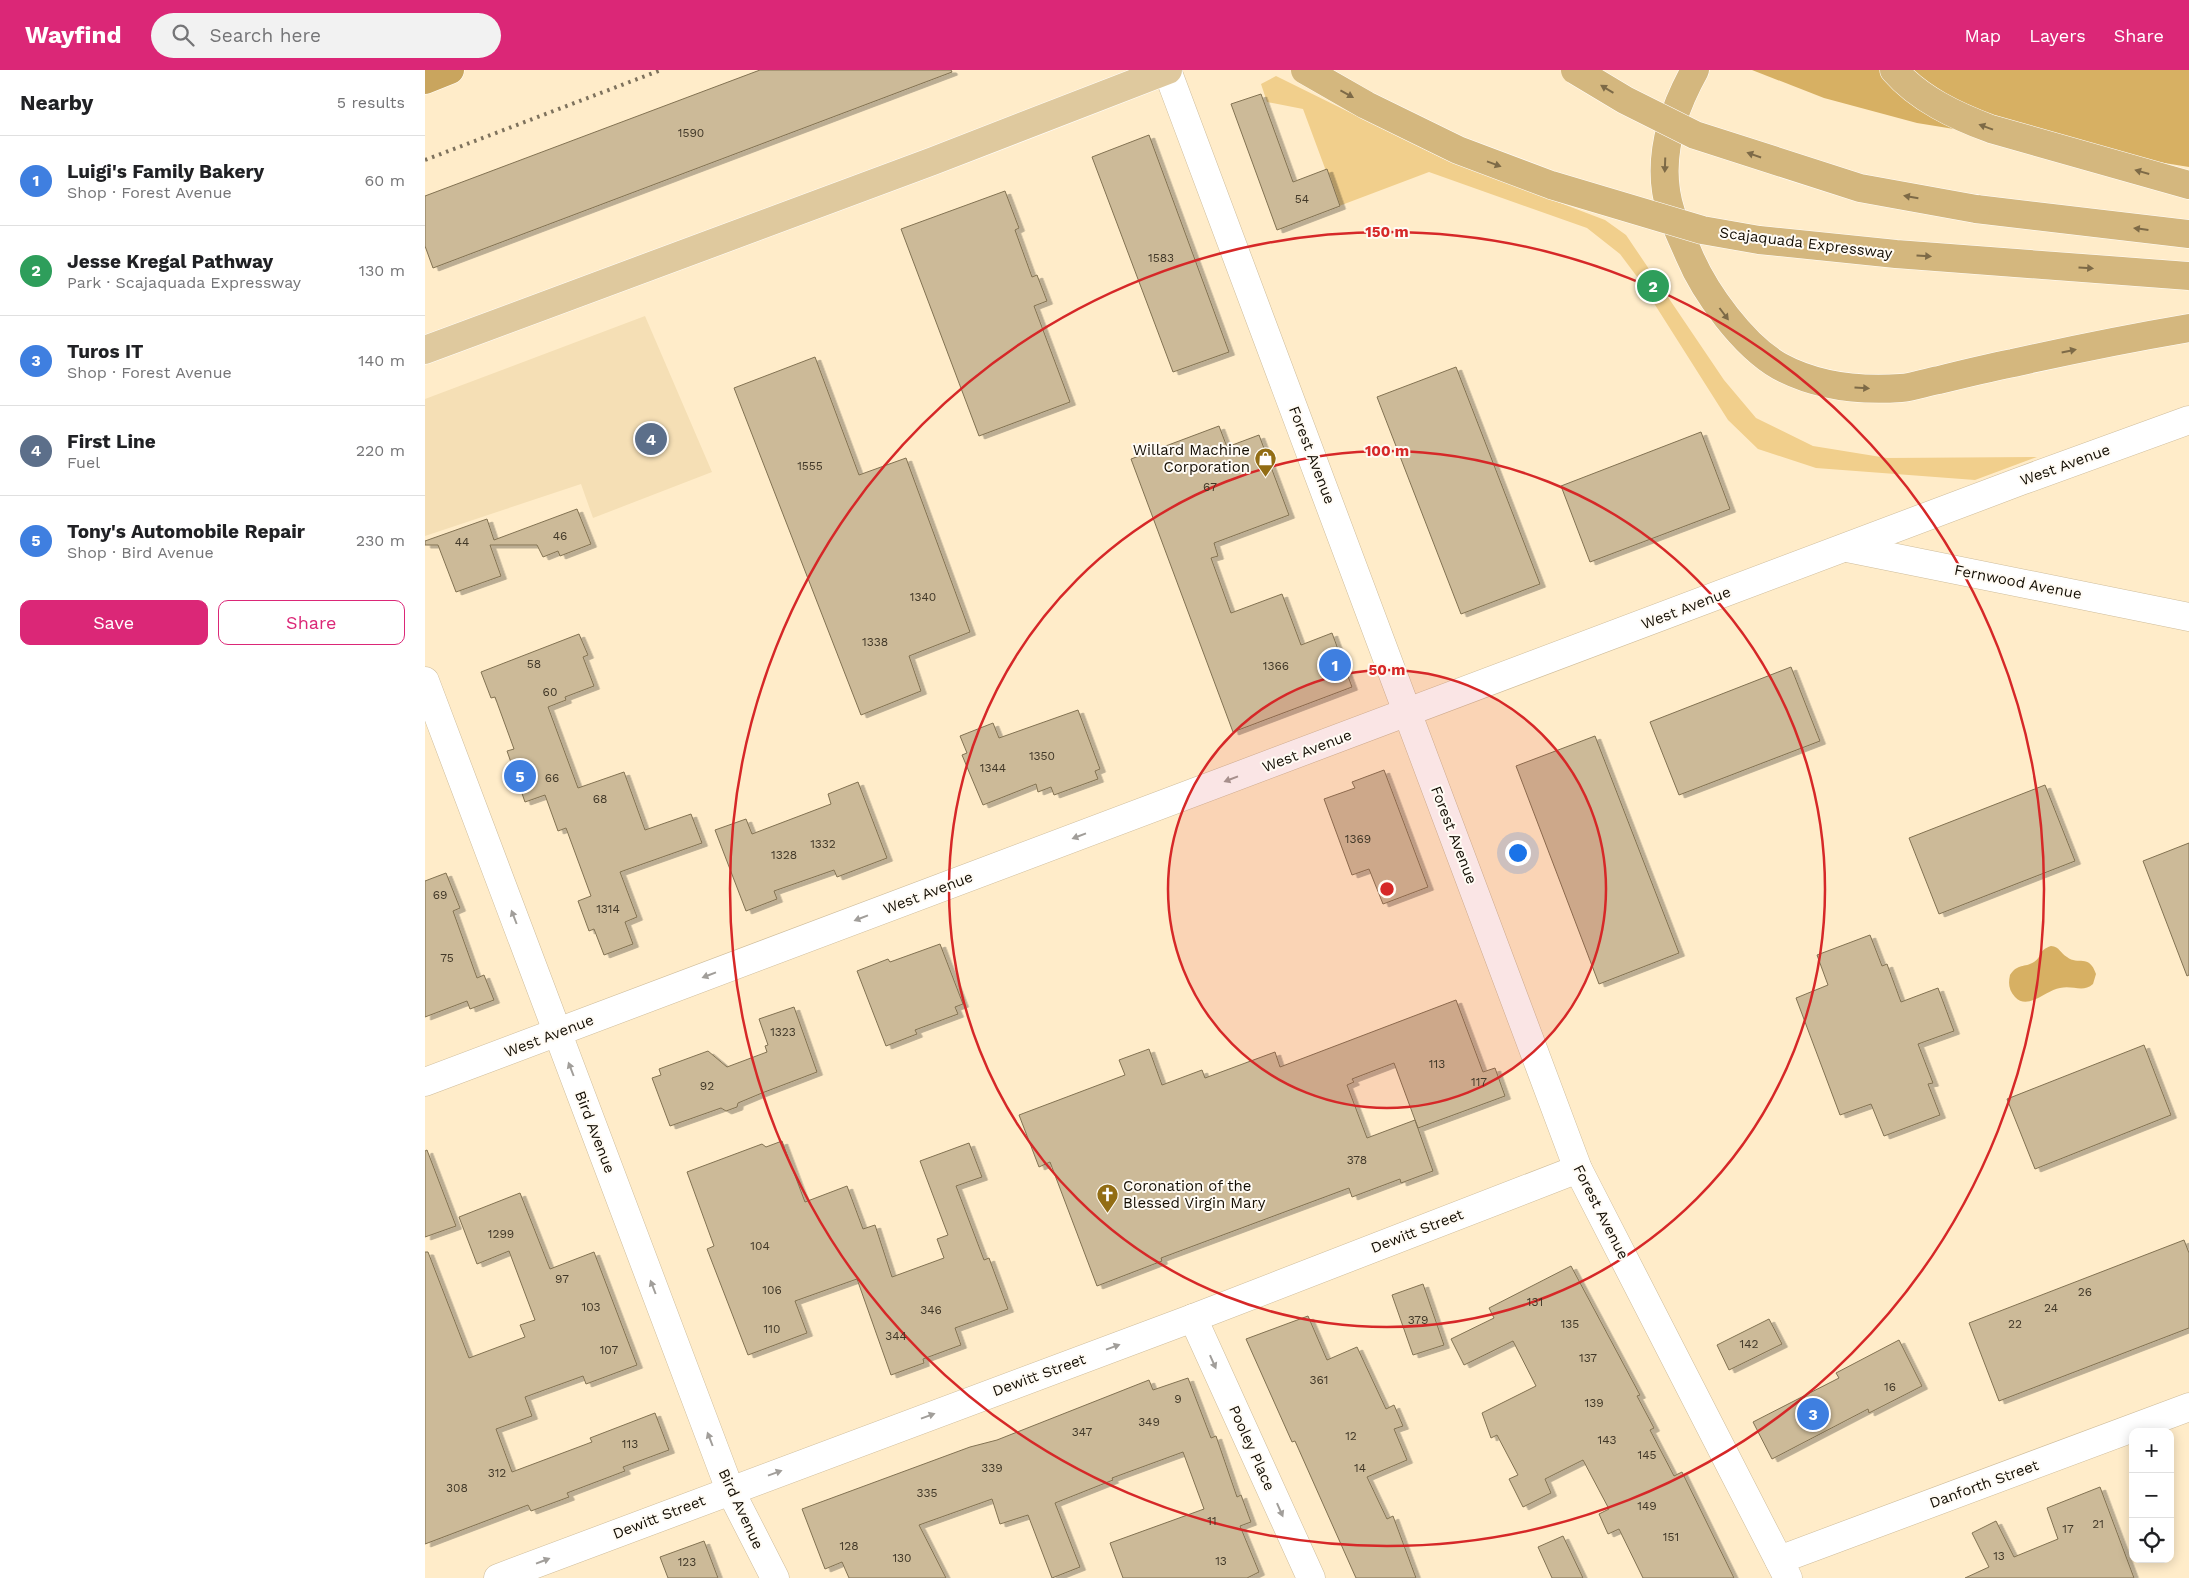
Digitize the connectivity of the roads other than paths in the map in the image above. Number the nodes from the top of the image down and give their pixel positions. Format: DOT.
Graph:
graph roads {
  1 [pos="450,70"];
  2 [pos="1167,70"];
  3 [pos="1305,70"];
  4 [pos="1575,70"];
  5 [pos="1695,70"];
  6 [pos="1894,70"];
  7 [pos="425,80"];
  8 [pos="2189,185"];
  9 [pos="2189,234"];
  10 [pos="2189,276"];
  11 [pos="2189,328"];
  12 [pos="425,350"];
  13 [pos="2189,420"];
  14 [pos="1847,548"];
  15 [pos="2189,617"];
  16 [pos="425,681"];
  17 [pos="1408,713"];
  18 [pos="557,1032"];
  19 [pos="425,1082"];
  20 [pos="1578,1168"];
  21 [pos="1193,1318"];
  22 [pos="2189,1407"];
  23 [pos="730,1490"];
  24 [pos="1783,1569"];
  25 [pos="498,1578"];
  26 [pos="775,1578"];
  27 [pos="1311,1578"];
  1 -- 7 [label="highway"];
  2 -- 12 [label="main road"];
  2 -- 17 [label="street, Forest Avenue"];
  3 -- 10 [label="highway, Scajaquada Expressway, one-way, bridge"];
  9 -- 4 [label="highway, one-way, bridge"];
  5 -- 11 [label="highway, one-way"];
  8 -- 6 [label="highway, one-way"];
  13 -- 14 [label="street, West Avenue"];
  14 -- 15 [label="street, Fernwood Avenue"];
  14 -- 17 [label="street, West Avenue"];
  18 -- 16 [label="street, Bird Avenue, one-way"];
  17 -- 18 [label="street, West Avenue, one-way"];
  17 -- 20 [label="street, Forest Avenue"];
  18 -- 19 [label="street, West Avenue"];
  23 -- 18 [label="street, Bird Avenue, one-way"];
  20 -- 21 [label="street, Dewitt Street"];
  20 -- 24 [label="street, Forest Avenue"];
  23 -- 21 [label="street, Dewitt Street, one-way"];
  21 -- 27 [label="street, Pooley Place, one-way"];
  22 -- 24 [label="street, Danforth Street"];
  25 -- 23 [label="street, Dewitt Street, one-way"];
  23 -- 26 [label="street, Bird Avenue"];
}
